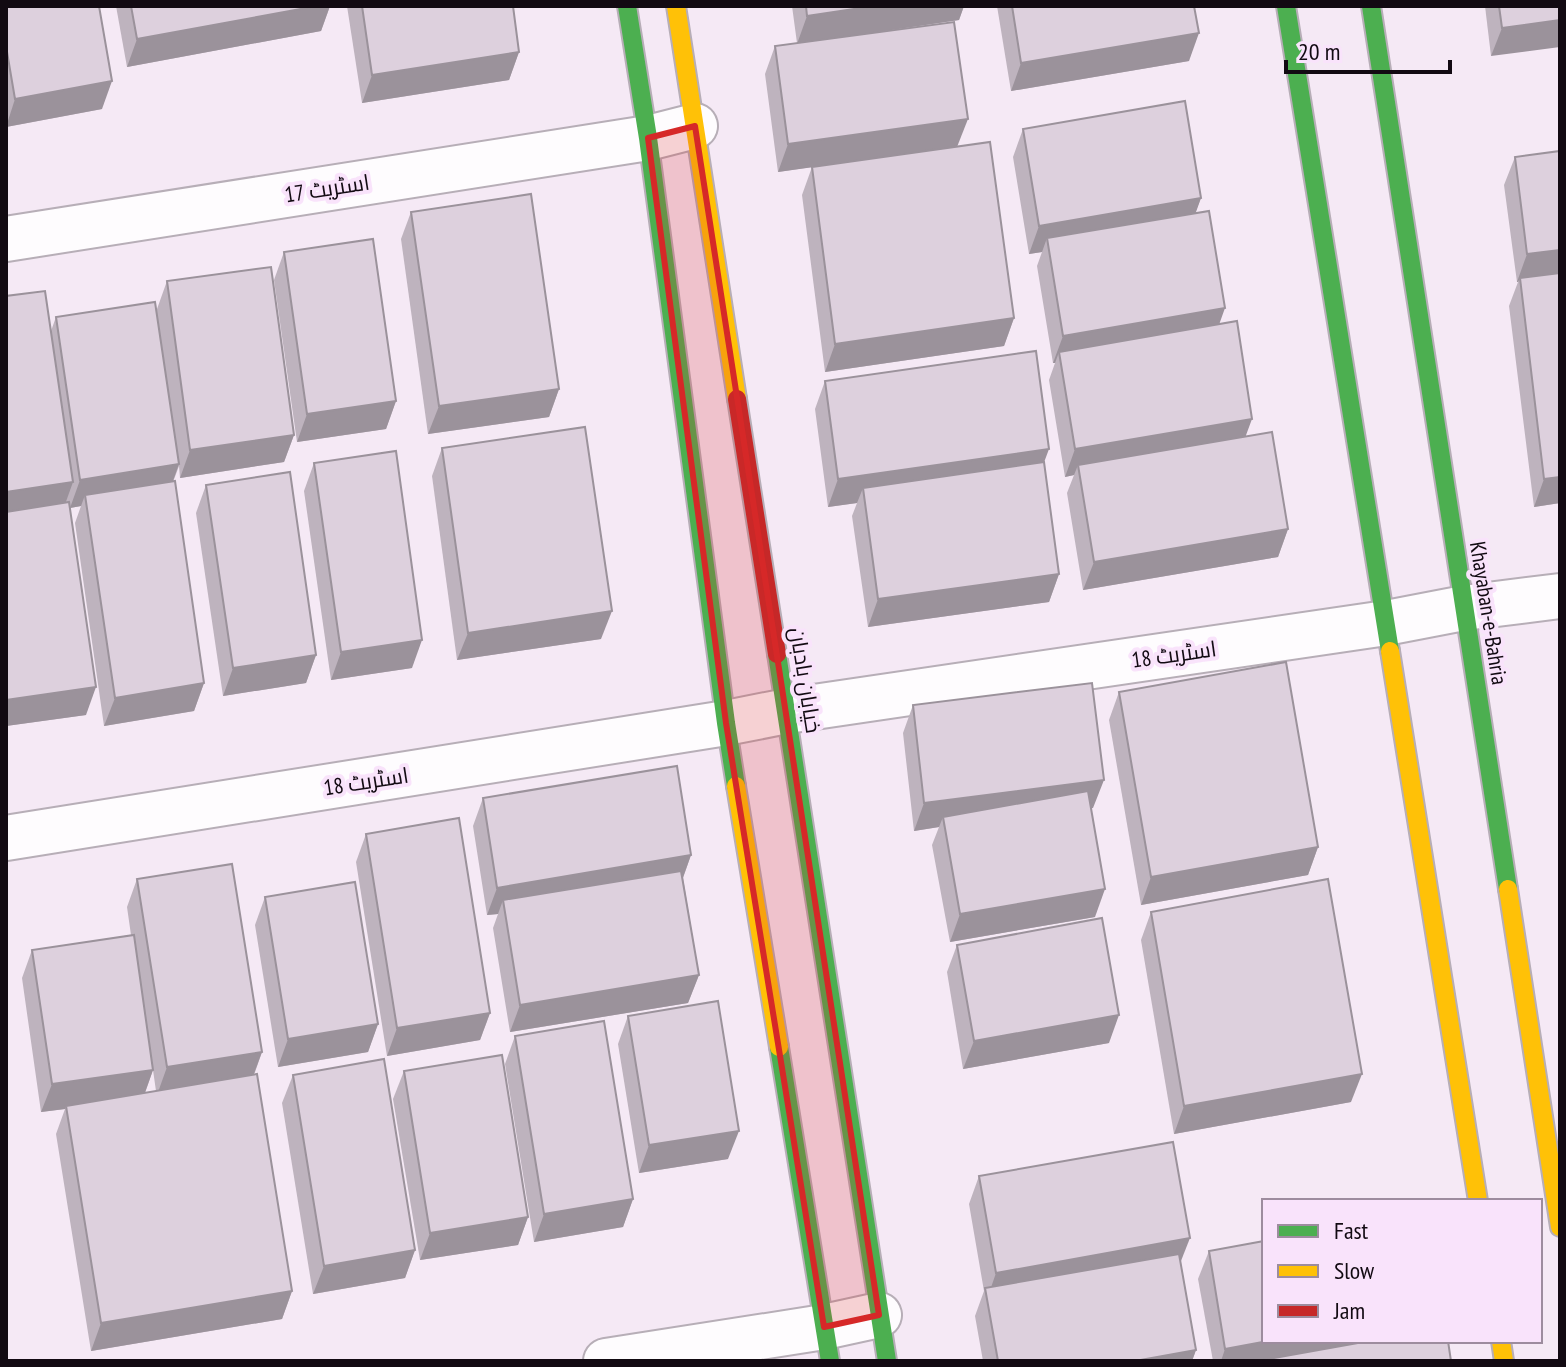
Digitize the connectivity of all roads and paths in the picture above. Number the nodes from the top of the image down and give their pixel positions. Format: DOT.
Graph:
graph roads {
  1 [pos="627,6"];
  2 [pos="676,6"];
  3 [pos="1286,6"];
  4 [pos="1371,6"];
  5 [pos="695,126"];
  6 [pos="648,138"];
  7 [pos="6,239"];
  8 [pos="1560,596"];
  9 [pos="1464,608"];
  10 [pos="1386,623"];
  11 [pos="787,711"];
  12 [pos="726,723"];
  13 [pos="6,838"];
  14 [pos="1478,1199"];
  15 [pos="1560,1227"];
  16 [pos="879,1315"];
  17 [pos="827,1344"];
  18 [pos="606,1361"];
  19 [pos="887,1361"];
  1 -- 6 [label="street"];
  2 -- 5 [label="street, خیابان بادبان"];
  3 -- 10 [label="street"];
  4 -- 9 [label="street, Khayaban-e-Bahria"];
  5 -- 6 [label="street, اسٹریٹ 17"];
  5 -- 11 [label="street, خیابان بادبان"];
  6 -- 7 [label="street, اسٹریٹ 17"];
  6 -- 12 [label="street"];
  8 -- 9 [label="street, اسٹریٹ 18"];
  9 -- 10 [label="street, اسٹریٹ 18"];
  9 -- 15 [label="street, Khayaban-e-Bahria"];
  10 -- 11 [label="street, اسٹریٹ 18"];
  10 -- 14 [label="street"];
  11 -- 12 [label="street, اسٹریٹ 18"];
  11 -- 16 [label="street, خیابان بادبان"];
  12 -- 13 [label="street, اسٹریٹ 18"];
  12 -- 17 [label="street"];
  16 -- 17 [label="street"];
  16 -- 19 [label="street, خیابان بادبان"];
  17 -- 18 [label="street"];
}
